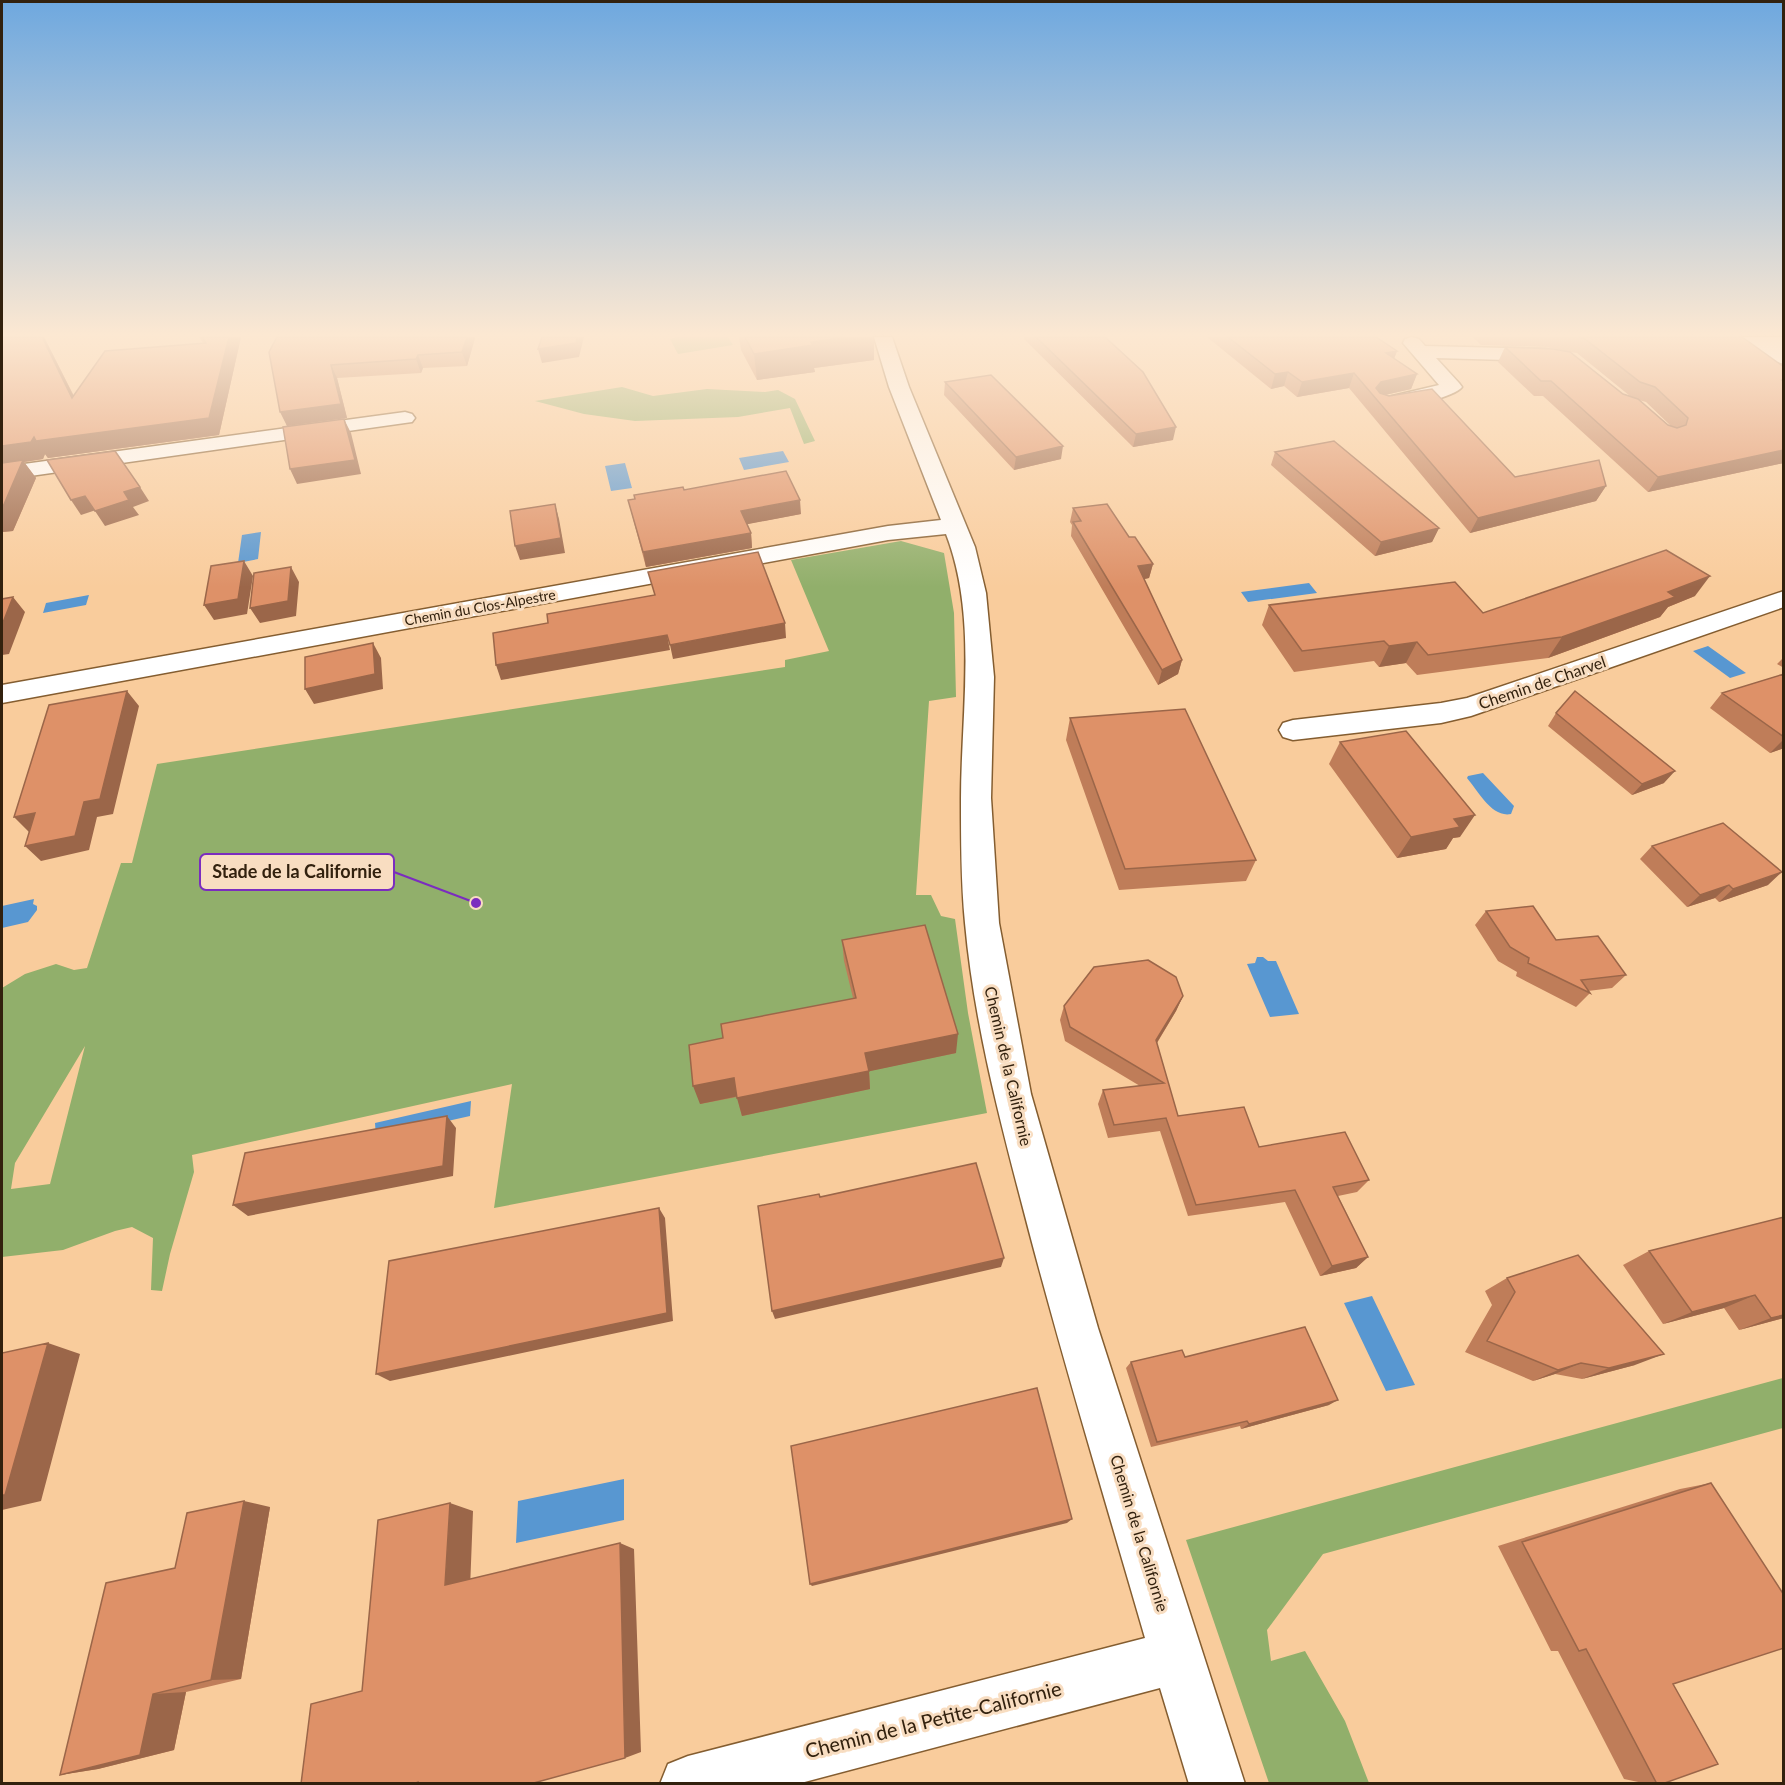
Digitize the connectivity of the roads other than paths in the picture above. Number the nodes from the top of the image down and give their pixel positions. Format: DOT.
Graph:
graph roads {
  1 [pos="388,420"];
  2 [pos="913,420"];
  3 [pos="2,474"];
  4 [pos="956,526"];
  5 [pos="1784,598"];
  6 [pos="2,696"];
  7 [pos="1293,730"];
  8 [pos="1179,1656"];
  9 [pos="688,1784"];
  10 [pos="1216,1784"];
  1 -- 3 [label="street"];
  2 -- 4 [label="street, Chemin de la Californie"];
  4 -- 6 [label="street, Chemin du Clos-Alpestre"];
  4 -- 8 [label="street, Chemin de la Californie"];
  5 -- 7 [label="street, Chemin de Charvel"];
  8 -- 9 [label="street, Chemin de la Petite-Californie"];
  8 -- 10 [label="street, Chemin de la Californie"];
}
